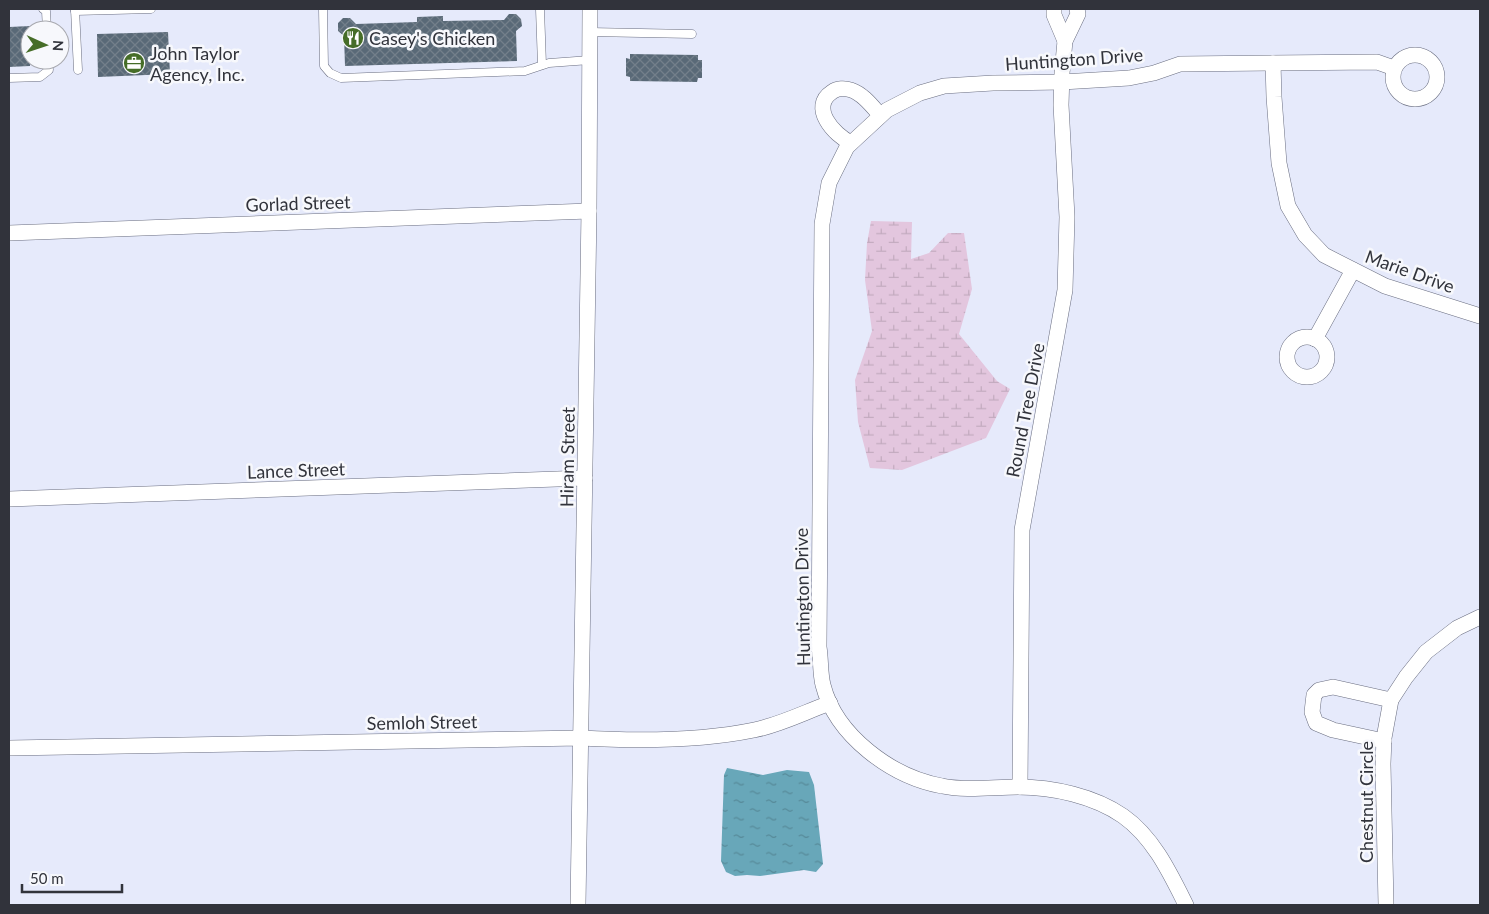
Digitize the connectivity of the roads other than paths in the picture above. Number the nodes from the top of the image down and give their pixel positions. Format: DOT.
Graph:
graph roads {
  1 [pos="43,9"];
  2 [pos="151,9"];
  3 [pos="323,9"];
  4 [pos="540,9"];
  5 [pos="590,9"];
  6 [pos="1054,9"];
  7 [pos="1078,9"];
  8 [pos="75,10"];
  9 [pos="46,20"];
  10 [pos="590,32"];
  11 [pos="692,34"];
  12 [pos="1066,41"];
  13 [pos="590,60"];
  14 [pos="1273,63"];
  15 [pos="542,65"];
  16 [pos="1394,68"];
  17 [pos="49,70"];
  18 [pos="78,70"];
  19 [pos="9,78"];
  20 [pos="1062,82"];
  21 [pos="880,115"];
  22 [pos="851,144"];
  23 [pos="589,211"];
  24 [pos="9,233"];
  25 [pos="1353,270"];
  26 [pos="1480,316"];
  27 [pos="1315,339"];
  28 [pos="585,478"];
  29 [pos="9,500"];
  30 [pos="1480,616"];
  31 [pos="1392,700"];
  32 [pos="830,703"];
  33 [pos="581,738"];
  34 [pos="1384,741"];
  35 [pos="9,748"];
  36 [pos="1020,787"];
  37 [pos="578,905"];
  38 [pos="1186,905"];
  39 [pos="1386,905"];
  1 -- 9 [label="lane"];
  2 -- 8 [label="lane"];
  3 -- 15 [label="lane"];
  4 -- 15 [label="lane"];
  5 -- 10 [label="street, Hiram Street"];
  6 -- 12 [label="street"];
  7 -- 12 [label="street, Round Tree Drive"];
  8 -- 18 [label="lane"];
  10 -- 11 [label="lane"];
  10 -- 13 [label="street, Hiram Street"];
  12 -- 20 [label="street, Round Tree Drive"];
  13 -- 15 [label="lane"];
  13 -- 23 [label="street, Hiram Street"];
  14 -- 16 [label="street, Huntington Drive"];
  14 -- 20 [label="street, Huntington Drive"];
  14 -- 25 [label="street, Marie Drive"];
  17 -- 19 [label="lane"];
  20 -- 21 [label="street, Huntington Drive"];
  20 -- 36 [label="street, Round Tree Drive"];
  21 -- 22 [label="street, Huntington Drive"];
  21 -- 22 [label="street"];
  22 -- 32 [label="street, Huntington Drive"];
  23 -- 24 [label="street, Gorlad Street"];
  23 -- 28 [label="street, Hiram Street"];
  25 -- 26 [label="street, Marie Drive"];
  25 -- 27 [label="street"];
  28 -- 29 [label="street, Lance Street"];
  28 -- 33 [label="street, Hiram Street"];
  30 -- 31 [label="street, Chestnut Circle"];
  31 -- 34 [label="street, Chestnut Circle"];
  31 -- 34 [label="street"];
  32 -- 33 [label="street, Semloh Street"];
  32 -- 36 [label="street, Huntington Drive"];
  33 -- 35 [label="street, Semloh Street"];
  33 -- 37 [label="street, Hiram Street"];
  34 -- 39 [label="street, Chestnut Circle"];
  36 -- 38 [label="street, Huntington Drive"];
}
